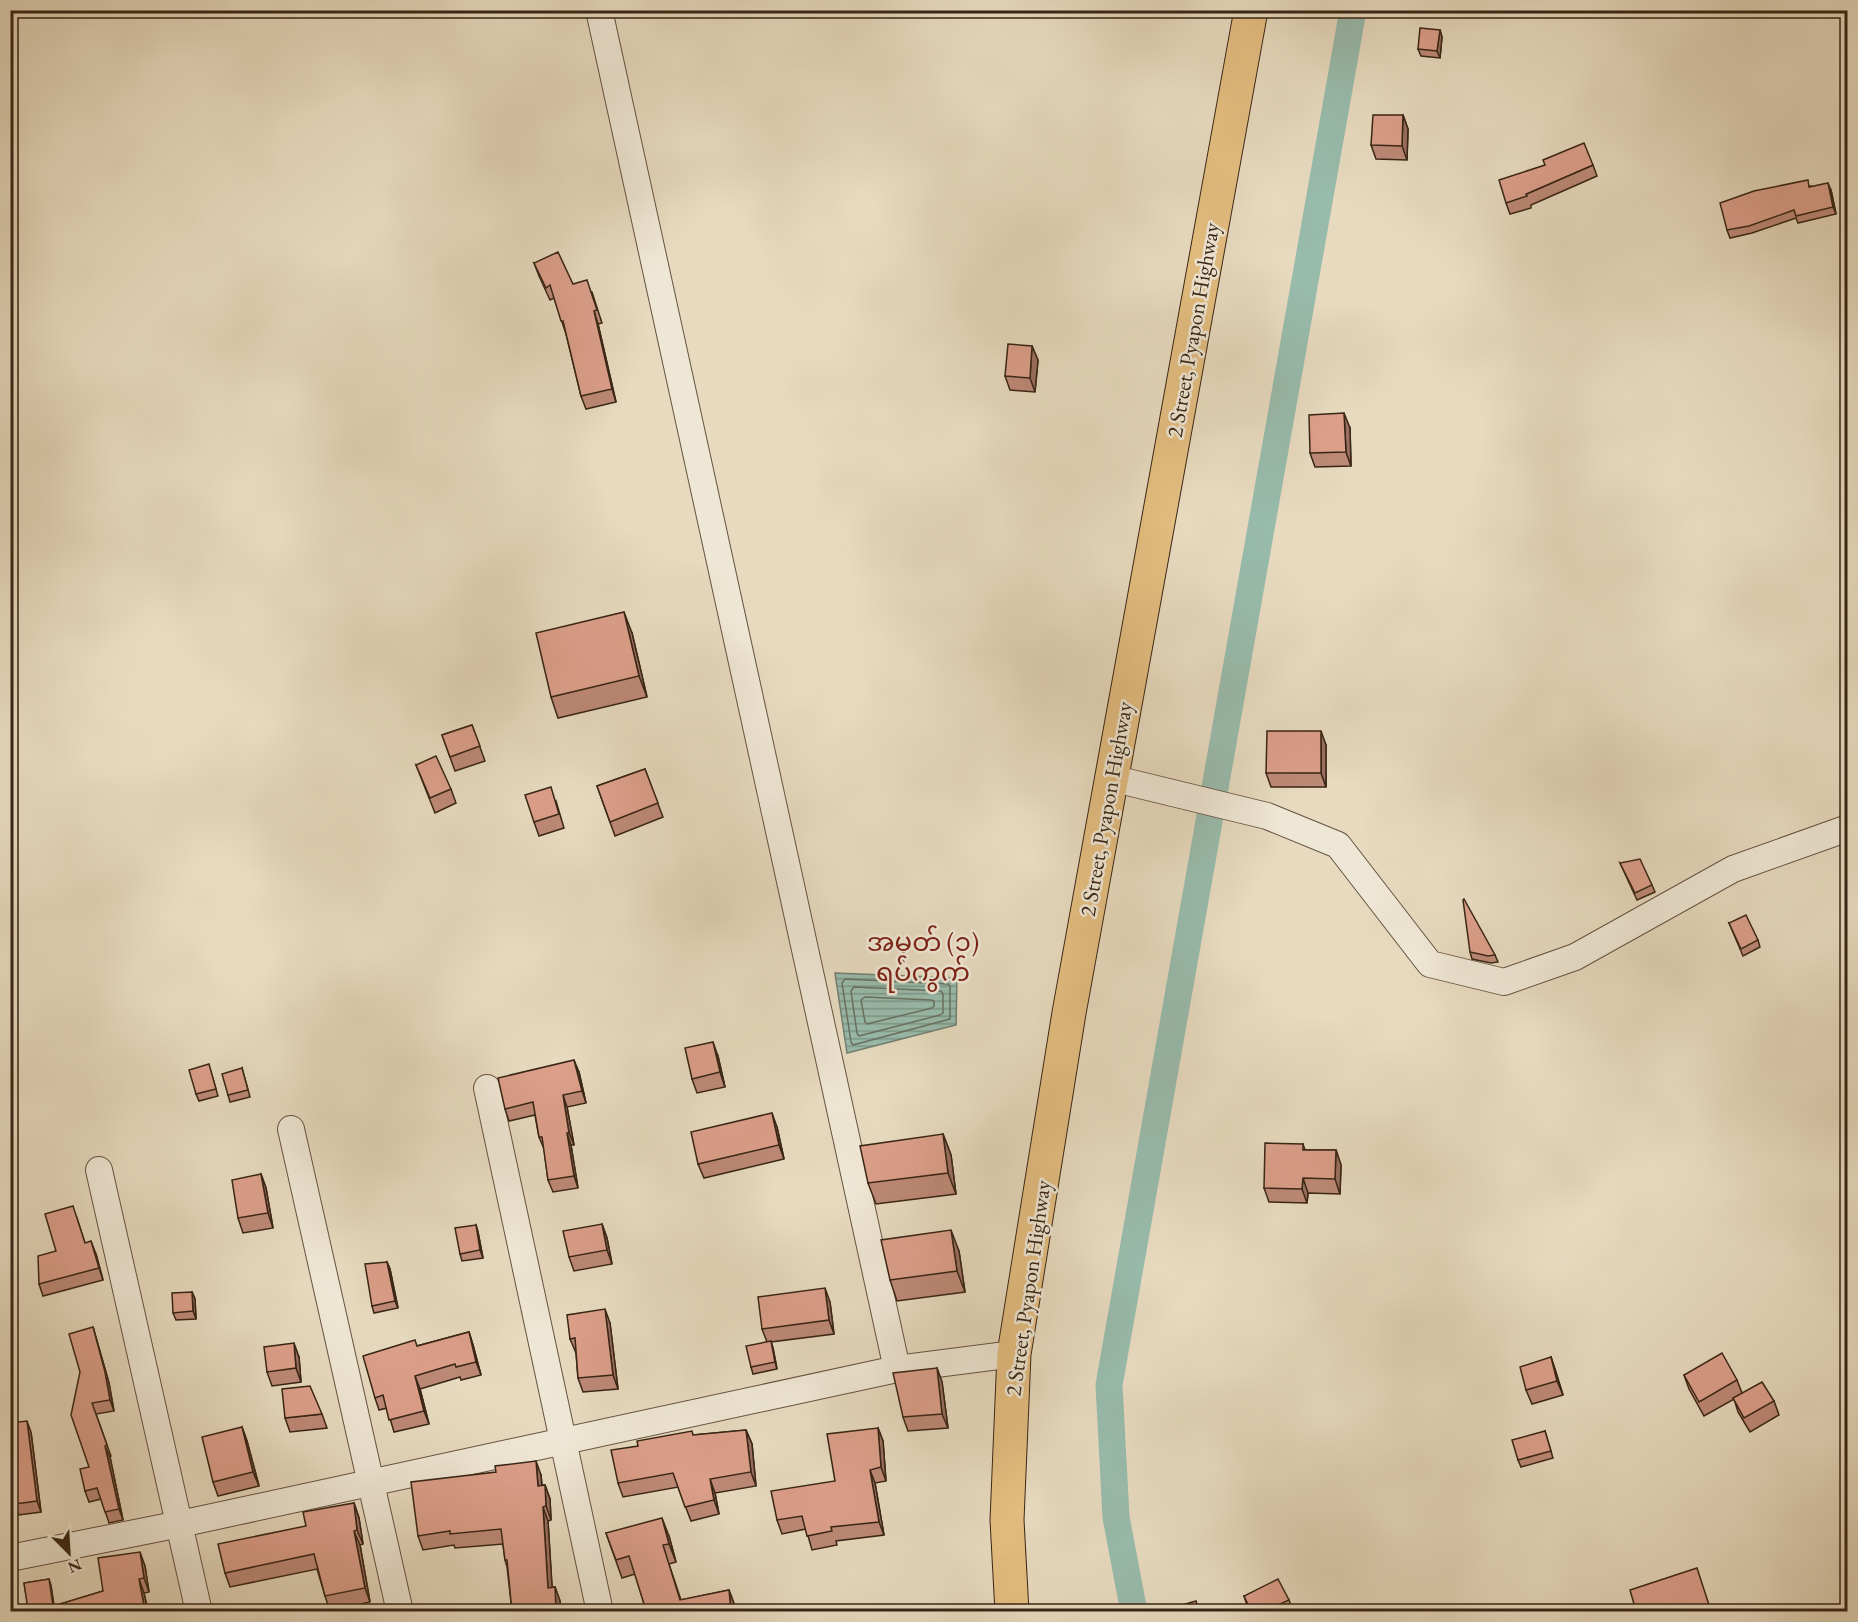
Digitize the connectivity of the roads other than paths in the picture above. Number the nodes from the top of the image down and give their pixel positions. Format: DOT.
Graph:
graph roads {
  1 [pos="599,10"];
  2 [pos="1251,10"];
  3 [pos="1112,777"];
  4 [pos="1848,828"];
  5 [pos="487,1088"];
  6 [pos="291,1129"];
  7 [pos="99,1170"];
  8 [pos="1014,1354"];
  9 [pos="897,1370"];
  10 [pos="564,1441"];
  11 [pos="371,1483"];
  12 [pos="180,1524"];
  13 [pos="10,1558"];
  14 [pos="199,1611"];
  15 [pos="400,1611"];
  16 [pos="600,1611"];
  17 [pos="1012,1611"];
  1 -- 9 [label="street"];
  2 -- 3 [label="main road, 2 Street, Pyapon Highway"];
  3 -- 4 [label="street"];
  3 -- 8 [label="main road, 2 Street, Pyapon Highway"];
  5 -- 10 [label="street"];
  6 -- 11 [label="street"];
  7 -- 12 [label="street"];
  8 -- 9 [label="street"];
  8 -- 17 [label="main road, 2 Street, Pyapon Highway"];
  9 -- 10 [label="street"];
  10 -- 11 [label="street"];
  10 -- 16 [label="street"];
  11 -- 12 [label="street"];
  11 -- 15 [label="street"];
  12 -- 13 [label="street"];
  12 -- 14 [label="street"];
}
